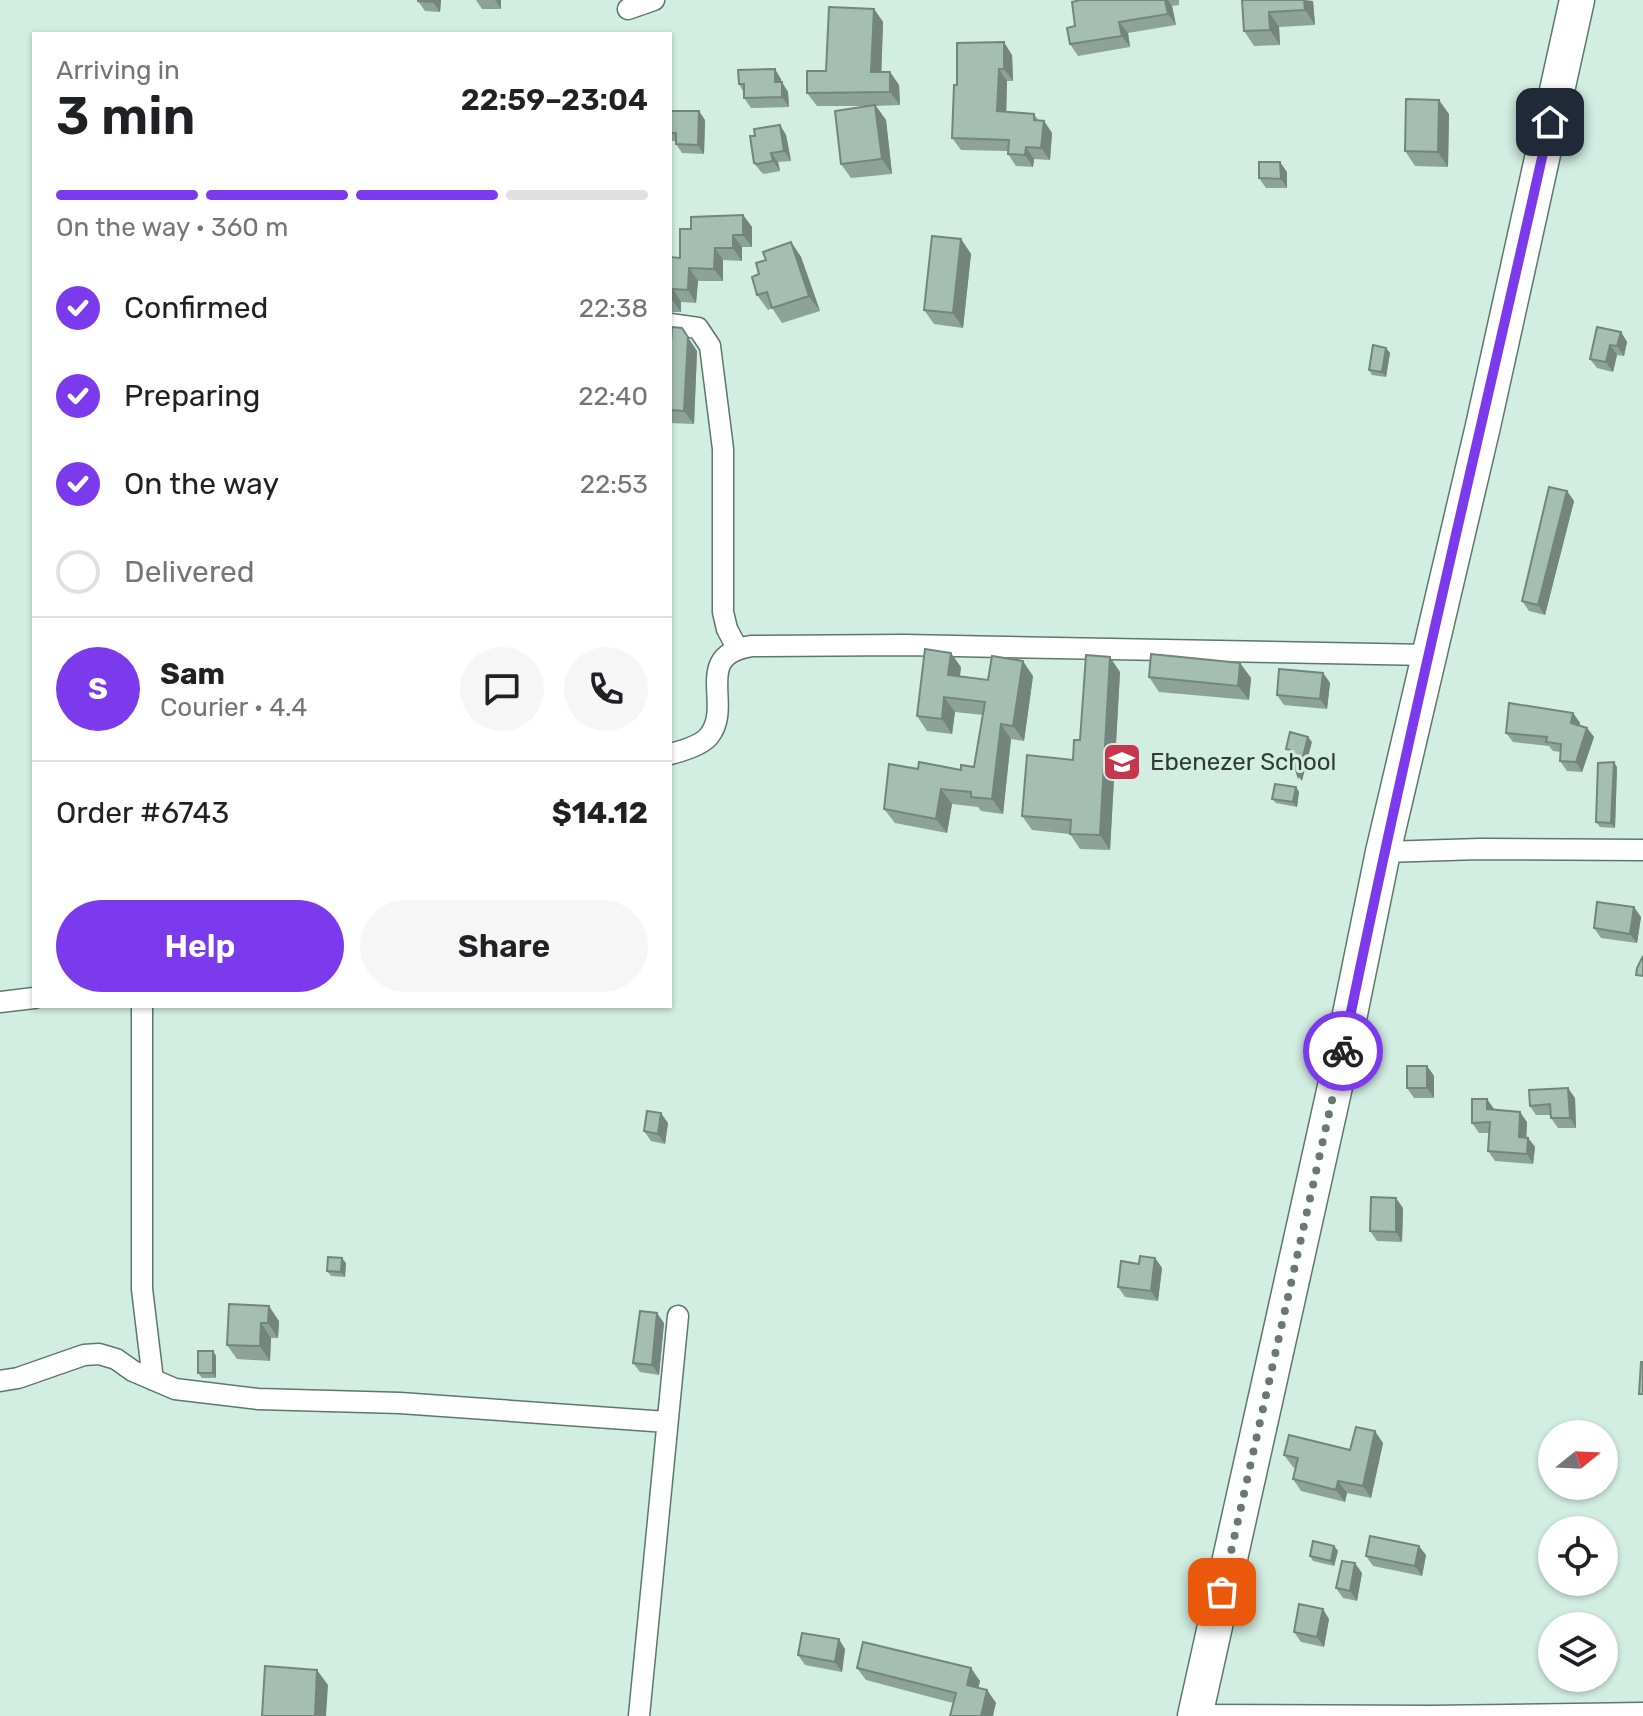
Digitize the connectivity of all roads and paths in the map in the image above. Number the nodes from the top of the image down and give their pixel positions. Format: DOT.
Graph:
graph roads {
  1 [pos="654,0"];
  2 [pos="1577,0"];
  3 [pos="628,9"];
  4 [pos="672,324"];
  5 [pos="737,648"];
  6 [pos="1430,655"];
  7 [pos="672,753"];
  8 [pos="1643,850"];
  9 [pos="1383,852"];
  10 [pos="32,998"];
  11 [pos="0,1002"];
  12 [pos="142,1008"];
  13 [pos="678,1316"];
  14 [pos="153,1380"];
  15 [pos="0,1381"];
  16 [pos="667,1422"];
  17 [pos="1643,1713"];
  18 [pos="1195,1715"];
  19 [pos="639,1716"];
  1 -- 3 [label="street"];
  2 -- 6 [label="highway"];
  4 -- 5 [label="street"];
  5 -- 6 [label="street"];
  5 -- 7 [label="street"];
  6 -- 9 [label="highway"];
  8 -- 9 [label="street"];
  9 -- 18 [label="highway"];
  10 -- 11 [label="street"];
  12 -- 14 [label="street"];
  13 -- 16 [label="street"];
  14 -- 15 [label="street"];
  14 -- 16 [label="street"];
  16 -- 19 [label="street"];
  17 -- 18 [label="street"];
}
